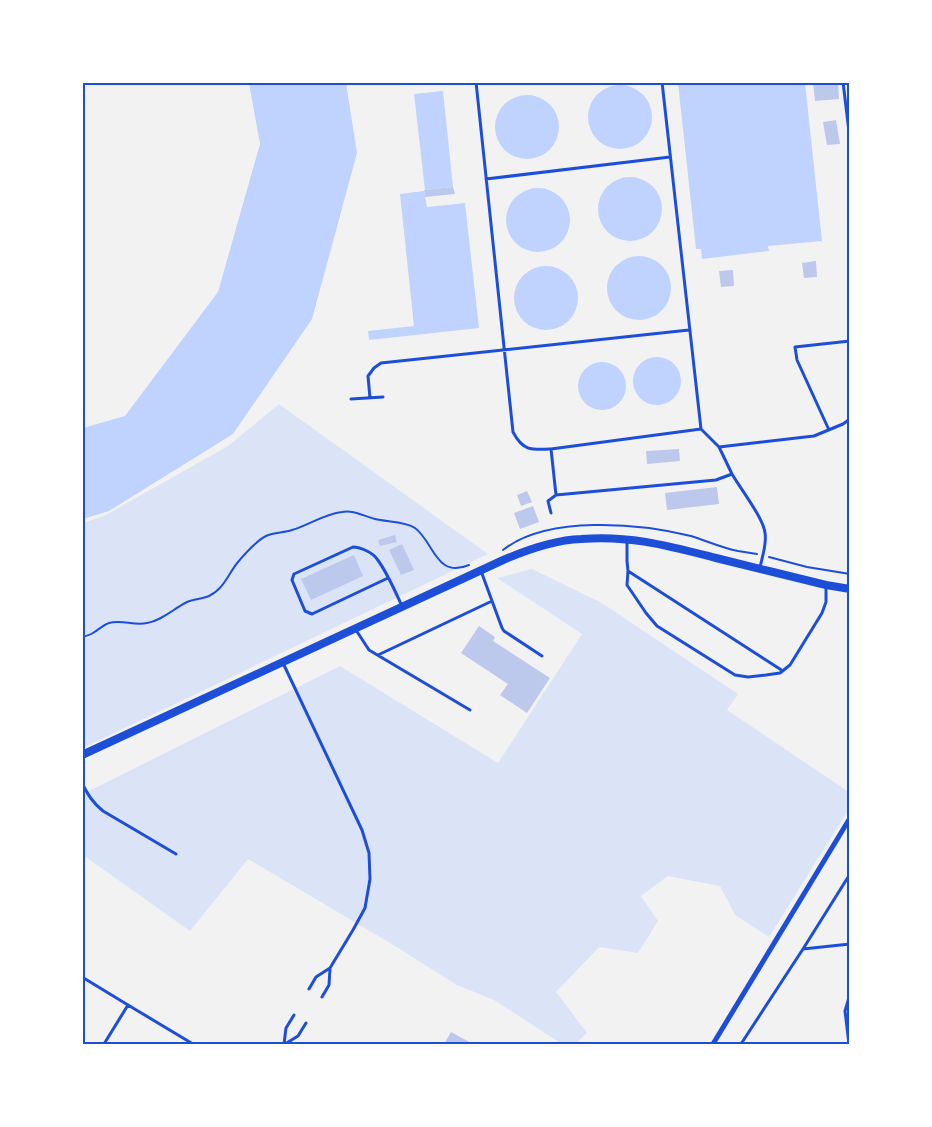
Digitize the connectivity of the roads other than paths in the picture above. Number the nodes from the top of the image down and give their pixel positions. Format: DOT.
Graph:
graph roads {
  1 [pos="476,82"];
  2 [pos="662,82"];
  3 [pos="843,82"];
  4 [pos="850,140"];
  5 [pos="670,157"];
  6 [pos="486,179"];
  7 [pos="689,330"];
  8 [pos="850,341"];
  9 [pos="504,349"];
  10 [pos="383,397"];
  11 [pos="370,398"];
  12 [pos="351,399"];
  13 [pos="850,419"];
  14 [pos="700,430"];
  15 [pos="828,430"];
  16 [pos="719,447"];
  17 [pos="551,449"];
  18 [pos="732,474"];
  19 [pos="556,495"];
  20 [pos="550,513"];
  21 [pos="628,539"];
  22 [pos="760,569"];
  23 [pos="481,570"];
  24 [pos="628,571"];
  25 [pos="388,578"];
  26 [pos="826,586"];
  27 [pos="850,589"];
  28 [pos="492,602"];
  29 [pos="403,606"];
  30 [pos="355,628"];
  31 [pos="377,655"];
  32 [pos="542,656"];
  33 [pos="283,662"];
  34 [pos="783,671"];
  35 [pos="470,710"];
  36 [pos="82,755"];
  37 [pos="82,783"];
  38 [pos="850,818"];
  39 [pos="176,854"];
  40 [pos="850,874"];
  41 [pos="850,944"];
  42 [pos="804,949"];
  43 [pos="330,968"];
  44 [pos="82,977"];
  45 [pos="309,989"];
  46 [pos="850,994"];
  47 [pos="322,997"];
  48 [pos="128,1005"];
  49 [pos="294,1015"];
  50 [pos="306,1023"];
  51 [pos="104,1044"];
  52 [pos="192,1044"];
  53 [pos="285,1044"];
  54 [pos="713,1044"];
  55 [pos="741,1044"];
  56 [pos="849,1044"];
  1 -- 6 [label="lane"];
  2 -- 5 [label="lane"];
  3 -- 4 [label="lane"];
  5 -- 6 [label="lane"];
  5 -- 7 [label="lane"];
  6 -- 9 [label="lane"];
  7 -- 9 [label="lane"];
  7 -- 14 [label="lane"];
  8 -- 15 [label="lane"];
  9 -- 11 [label="lane"];
  9 -- 17 [label="lane"];
  10 -- 11 [label="lane"];
  11 -- 12 [label="lane"];
  13 -- 15 [label="lane"];
  14 -- 16 [label="lane"];
  14 -- 17 [label="lane"];
  15 -- 16 [label="lane"];
  16 -- 18 [label="lane"];
  17 -- 19 [label="lane"];
  18 -- 19 [label="lane"];
  18 -- 22 [label="lane"];
  19 -- 20 [label="lane"];
  21 -- 22 [label="street"];
  21 -- 23 [label="street"];
  21 -- 24 [label="lane"];
  22 -- 26 [label="street"];
  23 -- 28 [label="lane"];
  23 -- 29 [label="street"];
  24 -- 34 [label="lane"];
  24 -- 34 [label="lane"];
  25 -- 25 [label="lane"];
  25 -- 29 [label="lane"];
  26 -- 27 [label="street"];
  26 -- 34 [label="lane"];
  28 -- 31 [label="lane"];
  28 -- 32 [label="lane"];
  29 -- 30 [label="street"];
  30 -- 31 [label="lane"];
  30 -- 33 [label="street"];
  31 -- 35 [label="lane"];
  33 -- 36 [label="street"];
  33 -- 43 [label="lane"];
  37 -- 39 [label="lane"];
  38 -- 54 [label="street"];
  40 -- 42 [label="lane"];
  41 -- 42 [label="lane"];
  42 -- 55 [label="lane"];
  43 -- 45 [label="lane"];
  43 -- 47 [label="lane"];
  44 -- 48 [label="lane"];
  46 -- 56 [label="lane"];
  48 -- 51 [label="lane"];
  48 -- 52 [label="lane"];
  49 -- 53 [label="lane"];
  50 -- 53 [label="lane"];
}
